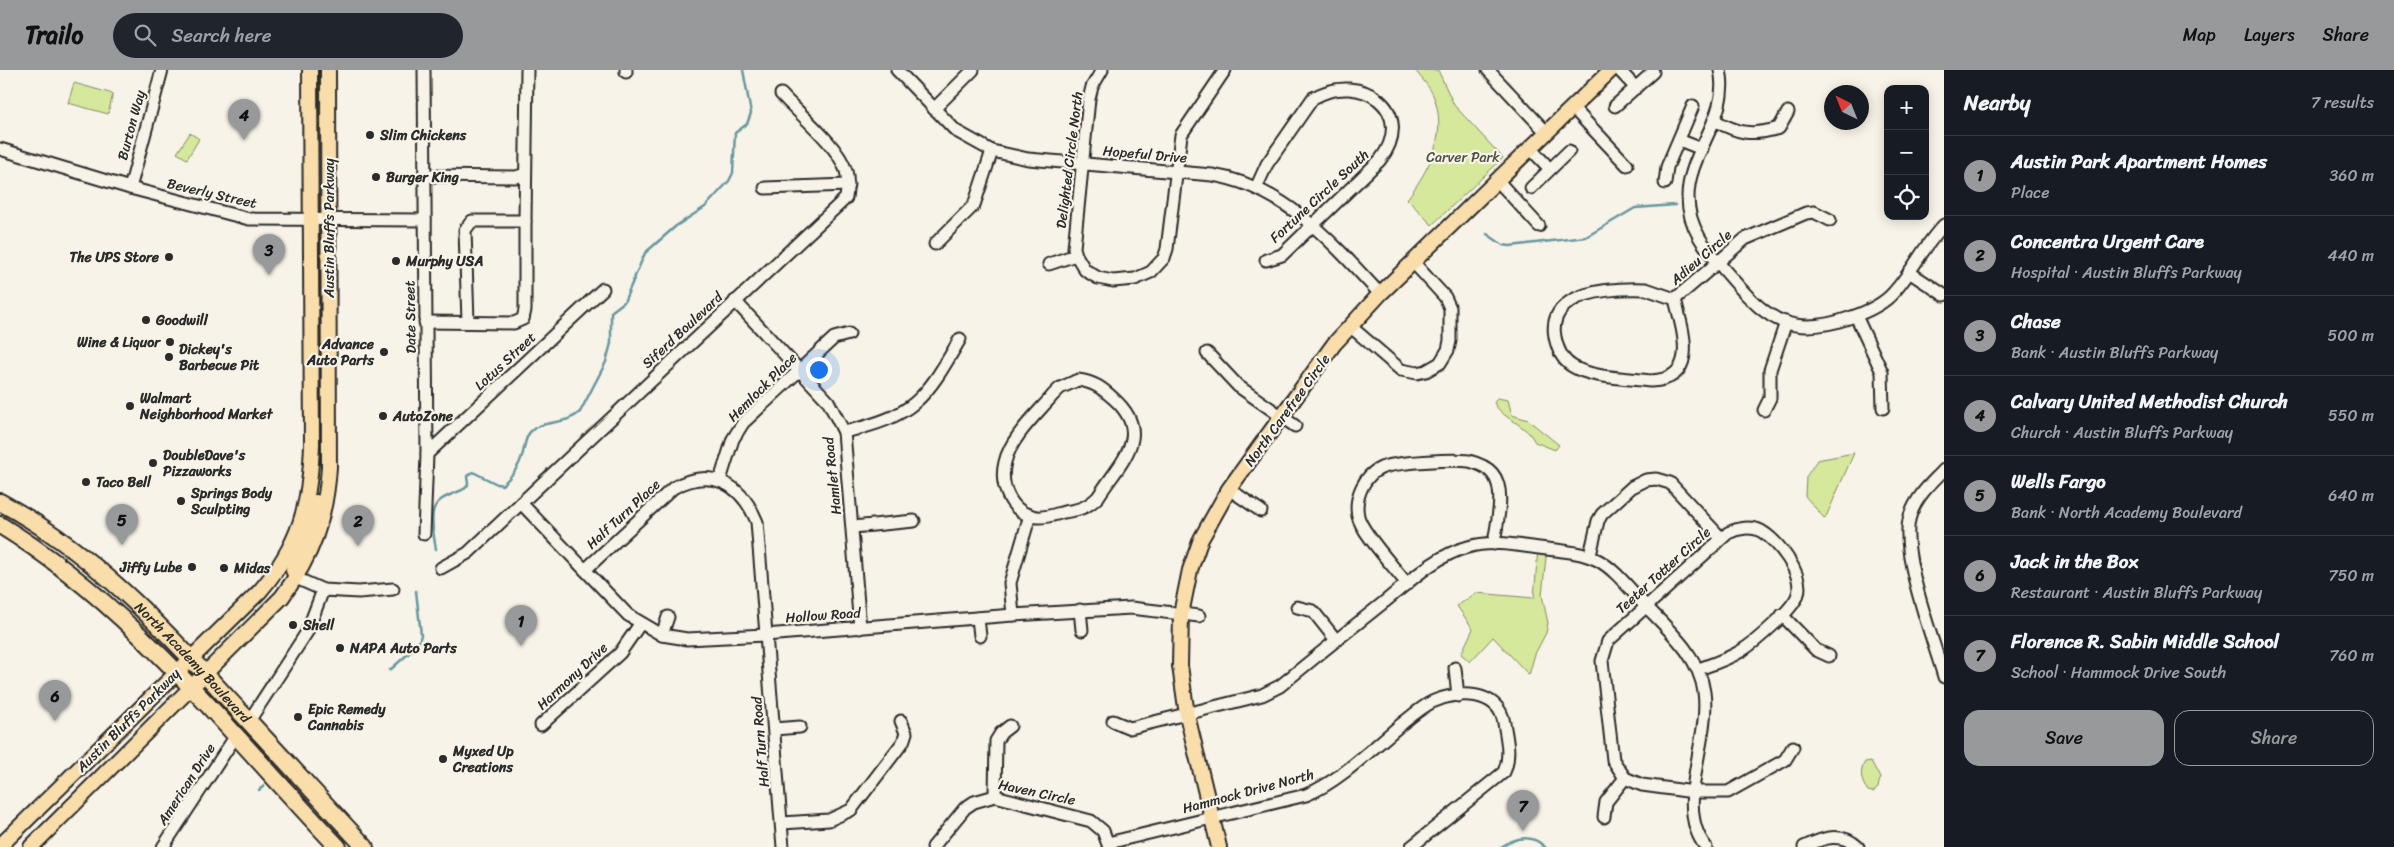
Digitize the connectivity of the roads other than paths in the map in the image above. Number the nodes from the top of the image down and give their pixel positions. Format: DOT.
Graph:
graph roads {
  1 [pos="162,70"];
  2 [pos="310,70"];
  3 [pos="328,70"];
  4 [pos="424,70"];
  5 [pos="527,70"];
  6 [pos="897,70"];
  7 [pos="973,70"];
  8 [pos="1102,70"];
  9 [pos="1224,70"];
  10 [pos="1488,70"];
  11 [pos="1610,70"];
  12 [pos="1619,70"];
  13 [pos="1720,70"];
  14 [pos="1653,72"];
  15 [pos="1636,88"];
  16 [pos="781,94"];
  17 [pos="1616,106"];
  18 [pos="1693,106"];
  19 [pos="1572,107"];
  20 [pos="934,110"];
  21 [pos="1788,112"];
  22 [pos="1714,120"];
  23 [pos="1546,132"];
  24 [pos="1679,140"];
  25 [pos="1530,148"];
  26 [pos="0,150"];
  27 [pos="1702,150"];
  28 [pos="992,151"];
  29 [pos="1569,151"];
  30 [pos="1083,164"];
  31 [pos="1626,165"];
  32 [pos="1550,169"];
  33 [pos="1175,172"];
  34 [pos="525,174"];
  35 [pos="424,176"];
  36 [pos="1497,180"];
  37 [pos="1665,183"];
  38 [pos="848,185"];
  39 [pos="130,188"];
  40 [pos="766,188"];
  41 [pos="1256,188"];
  42 [pos="1531,188"];
  43 [pos="312,220"];
  44 [pos="329,220"];
  45 [pos="424,220"];
  46 [pos="1830,220"];
  47 [pos="525,221"];
  48 [pos="1312,224"];
  49 [pos="1944,225"];
  50 [pos="1539,226"];
  51 [pos="935,244"];
  52 [pos="1076,255"];
  53 [pos="1266,260"];
  54 [pos="1413,262"];
  55 [pos="1718,262"];
  56 [pos="1049,264"];
  57 [pos="1909,272"];
  58 [pos="603,289"];
  59 [pos="1380,294"];
  60 [pos="1944,295"];
  61 [pos="1674,299"];
  62 [pos="734,301"];
  63 [pos="1856,316"];
  64 [pos="425,322"];
  65 [pos="468,322"];
  66 [pos="1786,322"];
  67 [pos="1350,326"];
  68 [pos="849,334"];
  69 [pos="960,339"];
  70 [pos="1206,353"];
  71 [pos="312,370"];
  72 [pos="799,370"];
  73 [pos="329,387"];
  74 [pos="1883,408"];
  75 [pos="1764,410"];
  76 [pos="1281,417"];
  77 [pos="1295,426"];
  78 [pos="844,432"];
  79 [pos="426,454"];
  80 [pos="1944,470"];
  81 [pos="720,480"];
  82 [pos="311,483"];
  83 [pos="1229,489"];
  84 [pos="0,502"];
  85 [pos="521,503"];
  86 [pos="1261,511"];
  87 [pos="1030,516"];
  88 [pos="914,522"];
  89 [pos="0,526"];
  90 [pos="852,527"];
  91 [pos="424,534"];
  92 [pos="1721,538"];
  93 [pos="1494,544"];
  94 [pos="1590,555"];
  95 [pos="441,568"];
  96 [pos="585,570"];
  97 [pos="296,578"];
  98 [pos="1407,584"];
  99 [pos="393,589"];
  100 [pos="323,590"];
  101 [pos="1646,606"];
  102 [pos="1297,607"];
  103 [pos="1080,610"];
  104 [pos="1181,614"];
  105 [pos="1013,615"];
  106 [pos="1782,615"];
  107 [pos="1199,616"];
  108 [pos="668,617"];
  109 [pos="978,618"];
  110 [pos="640,624"];
  111 [pos="860,628"];
  112 [pos="1082,630"];
  113 [pos="662,635"];
  114 [pos="765,635"];
  115 [pos="980,636"];
  116 [pos="1336,640"];
  117 [pos="1829,656"];
  118 [pos="190,658"];
  119 [pos="1455,668"];
  120 [pos="1699,669"];
  121 [pos="176,673"];
  122 [pos="206,674"];
  123 [pos="1944,677"];
  124 [pos="191,689"];
  125 [pos="1458,696"];
  126 [pos="1187,715"];
  127 [pos="249,721"];
  128 [pos="901,721"];
  129 [pos="1114,721"];
  130 [pos="541,725"];
  131 [pos="1010,726"];
  132 [pos="800,727"];
  133 [pos="774,729"];
  134 [pos="235,736"];
  135 [pos="1793,748"];
  136 [pos="1625,778"];
  137 [pos="1694,792"];
  138 [pos="995,796"];
  139 [pos="1211,817"];
  140 [pos="1604,818"];
  141 [pos="782,823"];
  142 [pos="1108,845"];
  143 [pos="0,846"];
  144 [pos="31,847"];
  145 [pos="163,847"];
  146 [pos="338,847"];
  147 [pos="365,847"];
  148 [pos="783,847"];
  149 [pos="933,847"];
  150 [pos="1219,847"];
  151 [pos="1411,847"];
  152 [pos="1706,847"];
  153 [pos="1804,847"];
  154 [pos="1858,847"];
  1 -- 39 [label="street, Burton Way"];
  2 -- 43 [label="main road, Austin Bluffs Parkway"];
  3 -- 44 [label="main road, Austin Bluffs Parkway"];
  4 -- 35 [label="street, Date Street"];
  5 -- 34 [label="street"];
  6 -- 20 [label="street, Hopeful Drive"];
  7 -- 20 [label="street"];
  8 -- 30 [label="street, Delighted Circle North"];
  9 -- 33 [label="street"];
  10 -- 23 [label="street"];
  11 -- 19 [label="main road, North Carefree Circle"];
  12 -- 15 [label="street"];
  13 -- 22 [label="street"];
  14 -- 15 [label="street"];
  15 -- 17 [label="street"];
  16 -- 38 [label="street"];
  18 -- 24 [label="street"];
  19 -- 23 [label="main road, North Carefree Circle"];
  19 -- 31 [label="street"];
  20 -- 28 [label="street, Hopeful Drive"];
  21 -- 22 [label="street"];
  22 -- 27 [label="street"];
  23 -- 25 [label="main road, North Carefree Circle"];
  24 -- 27 [label="street"];
  24 -- 37 [label="street"];
  25 -- 32 [label="street"];
  25 -- 36 [label="main road, North Carefree Circle"];
  26 -- 39 [label="street, Beverly Street"];
  27 -- 55 [label="street"];
  28 -- 30 [label="street, Hopeful Drive"];
  28 -- 51 [label="street"];
  29 -- 32 [label="street"];
  30 -- 33 [label="street, Hopeful Drive"];
  30 -- 52 [label="street, Delighted Circle North"];
  32 -- 42 [label="street"];
  33 -- 41 [label="street, Hopeful Drive"];
  33 -- 52 [label="street"];
  34 -- 35 [label="street"];
  34 -- 47 [label="street"];
  35 -- 45 [label="street, Date Street"];
  36 -- 50 [label="street"];
  36 -- 54 [label="main road, North Carefree Circle"];
  38 -- 40 [label="street"];
  38 -- 62 [label="street, Siferd Boulevard"];
  39 -- 43 [label="street, Beverly Street"];
  41 -- 48 [label="street, Hopeful Drive"];
  41 -- 48 [label="street, Fortune Circle South"];
  43 -- 44 [label="street, Beverly Street"];
  43 -- 71 [label="main road, Austin Bluffs Parkway"];
  44 -- 45 [label="street, Beverly Street"];
  44 -- 73 [label="main road, Austin Bluffs Parkway"];
  45 -- 64 [label="street, Date Street"];
  46 -- 55 [label="street, Adieu Circle"];
  47 -- 65 [label="street"];
  47 -- 65 [label="street"];
  48 -- 53 [label="street, Fortune Circle South"];
  48 -- 59 [label="street, Hopeful Drive"];
  49 -- 57 [label="street"];
  52 -- 56 [label="street"];
  54 -- 59 [label="main road, North Carefree Circle"];
  54 -- 67 [label="street"];
  55 -- 61 [label="street, Adieu Circle"];
  55 -- 66 [label="street"];
  57 -- 60 [label="street"];
  57 -- 63 [label="street"];
  58 -- 79 [label="street, Lotus Street"];
  59 -- 67 [label="main road, North Carefree Circle"];
  61 -- 61 [label="street, Adieu Circle"];
  62 -- 72 [label="street, Hamlet Road"];
  62 -- 85 [label="street, Siferd Boulevard"];
  63 -- 66 [label="street"];
  63 -- 74 [label="street"];
  64 -- 65 [label="street"];
  64 -- 79 [label="street, Date Street"];
  66 -- 75 [label="street"];
  67 -- 76 [label="main road, North Carefree Circle"];
  68 -- 72 [label="street, Hemlock Place"];
  69 -- 78 [label="street"];
  70 -- 76 [label="street"];
  71 -- 73 [label="main road"];
  71 -- 82 [label="main road, Austin Bluffs Parkway"];
  72 -- 78 [label="street, Hamlet Road"];
  72 -- 81 [label="street, Hemlock Place"];
  73 -- 97 [label="main road, Austin Bluffs Parkway"];
  76 -- 77 [label="street"];
  76 -- 83 [label="main road, North Carefree Circle"];
  78 -- 90 [label="street, Hamlet Road"];
  79 -- 91 [label="street, Date Street"];
  80 -- 123 [label="street"];
  81 -- 96 [label="street, Half Turn Place"];
  81 -- 114 [label="street"];
  82 -- 97 [label="main road"];
  82 -- 118 [label="main road, Austin Bluffs Parkway"];
  83 -- 86 [label="street"];
  83 -- 104 [label="main road, North Carefree Circle"];
  84 -- 118 [label="highway, North Academy Boulevard"];
  85 -- 95 [label="street, Siferd Boulevard"];
  85 -- 96 [label="street, Hollow Road"];
  87 -- 87 [label="street"];
  87 -- 105 [label="street"];
  88 -- 90 [label="street"];
  89 -- 121 [label="highway, North Academy Boulevard"];
  90 -- 111 [label="street, Hamlet Road"];
  92 -- 94 [label="street"];
  92 -- 101 [label="street, Teeter Totter Circle"];
  92 -- 106 [label="street, Teeter Totter Circle"];
  93 -- 94 [label="street"];
  93 -- 98 [label="street"];
  93 -- 98 [label="street"];
  94 -- 101 [label="street"];
  96 -- 110 [label="street, Hollow Road"];
  97 -- 100 [label="street"];
  97 -- 122 [label="main road, Austin Bluffs Parkway"];
  98 -- 116 [label="street"];
  99 -- 100 [label="street"];
  100 -- 127 [label="street"];
  101 -- 120 [label="street"];
  101 -- 136 [label="street, Teeter Totter Circle"];
  102 -- 116 [label="street"];
  103 -- 104 [label="street, Hollow Road"];
  103 -- 105 [label="street, Hollow Road"];
  103 -- 112 [label="street"];
  104 -- 107 [label="street, Hollow Road"];
  104 -- 126 [label="main road, North Carefree Circle"];
  105 -- 109 [label="street, Hollow Road"];
  106 -- 117 [label="street"];
  106 -- 120 [label="street, Teeter Totter Circle"];
  108 -- 113 [label="street"];
  109 -- 111 [label="street, Hollow Road"];
  109 -- 115 [label="street"];
  110 -- 113 [label="street, Hollow Road"];
  110 -- 130 [label="street, Harmony Drive"];
  111 -- 114 [label="street, Hollow Road"];
  113 -- 114 [label="street, Hollow Road"];
  114 -- 133 [label="street, Half Turn Road"];
  116 -- 126 [label="street"];
  118 -- 121 [label="main road, Austin Bluffs Parkway"];
  118 -- 122 [label="highway, North Academy Boulevard"];
  119 -- 125 [label="street"];
  120 -- 137 [label="street"];
  121 -- 124 [label="highway, North Academy Boulevard"];
  121 -- 143 [label="main road, Austin Bluffs Parkway"];
  122 -- 124 [label="main road, Austin Bluffs Parkway"];
  122 -- 127 [label="highway, North Academy Boulevard"];
  124 -- 134 [label="highway, North Academy Boulevard"];
  124 -- 144 [label="main road, Austin Bluffs Parkway"];
  125 -- 139 [label="street, Hammock Drive North"];
  125 -- 151 [label="street, Hammock Drive North"];
  126 -- 129 [label="street"];
  126 -- 139 [label="main road, North Carefree Circle"];
  127 -- 147 [label="highway, North Academy Boulevard"];
  128 -- 141 [label="street"];
  131 -- 138 [label="street"];
  132 -- 133 [label="street"];
  133 -- 141 [label="street, Half Turn Road"];
  134 -- 145 [label="street, American Drive"];
  134 -- 146 [label="highway, North Academy Boulevard"];
  135 -- 137 [label="street"];
  136 -- 137 [label="street"];
  136 -- 140 [label="street"];
  137 -- 152 [label="street"];
  138 -- 142 [label="street, Haven Circle"];
  138 -- 149 [label="street, Haven Circle"];
  139 -- 142 [label="street, Hammock Drive North"];
  139 -- 150 [label="main road, North Carefree Circle"];
  141 -- 148 [label="street, Half Turn Road"];
  153 -- 154 [label="street"];
}
